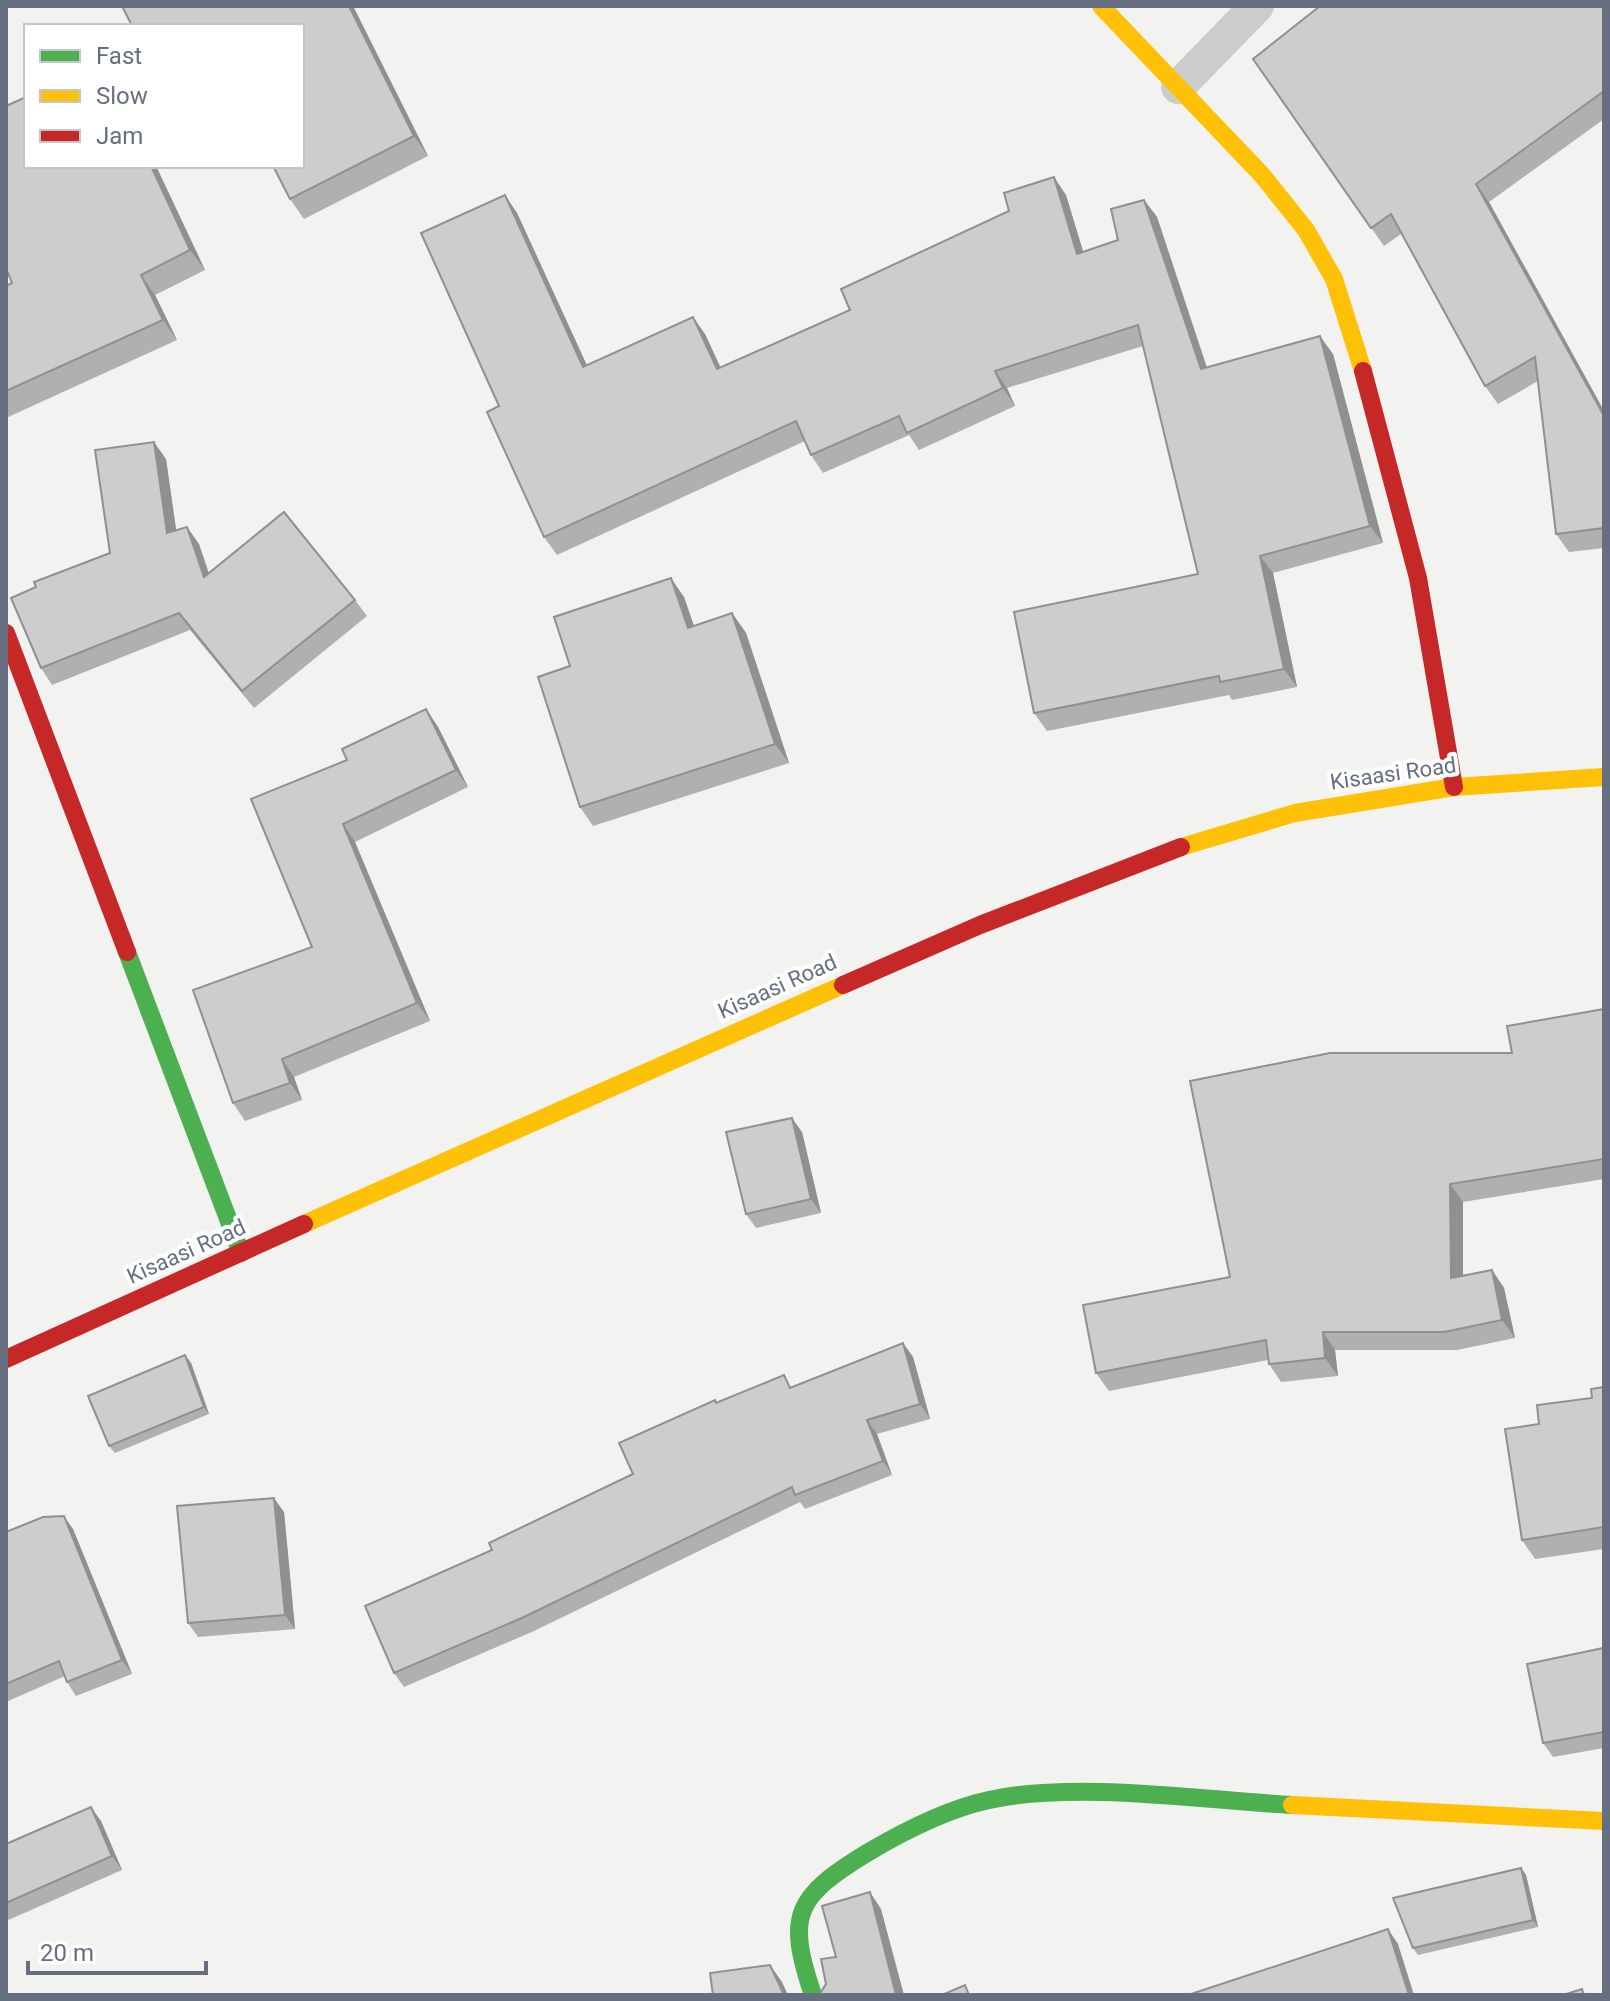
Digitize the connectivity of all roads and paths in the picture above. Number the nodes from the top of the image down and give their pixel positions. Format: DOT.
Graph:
graph roads {
  1 [pos="1101,6"];
  2 [pos="1257,6"];
  3 [pos="1178,87"];
  4 [pos="6,633"];
  5 [pos="1604,777"];
  6 [pos="1454,787"];
  7 [pos="241,1253"];
  8 [pos="6,1359"];
  9 [pos="1604,1821"];
  10 [pos="813,1995"];
  1 -- 3 [label="street"];
  2 -- 3 [label="lane"];
  3 -- 6 [label="street"];
  4 -- 7 [label="street"];
  5 -- 6 [label="street, Kisaasi Road"];
  6 -- 7 [label="street, Kisaasi Road"];
  7 -- 8 [label="street, Kisaasi Road"];
  9 -- 10 [label="street"];
}
